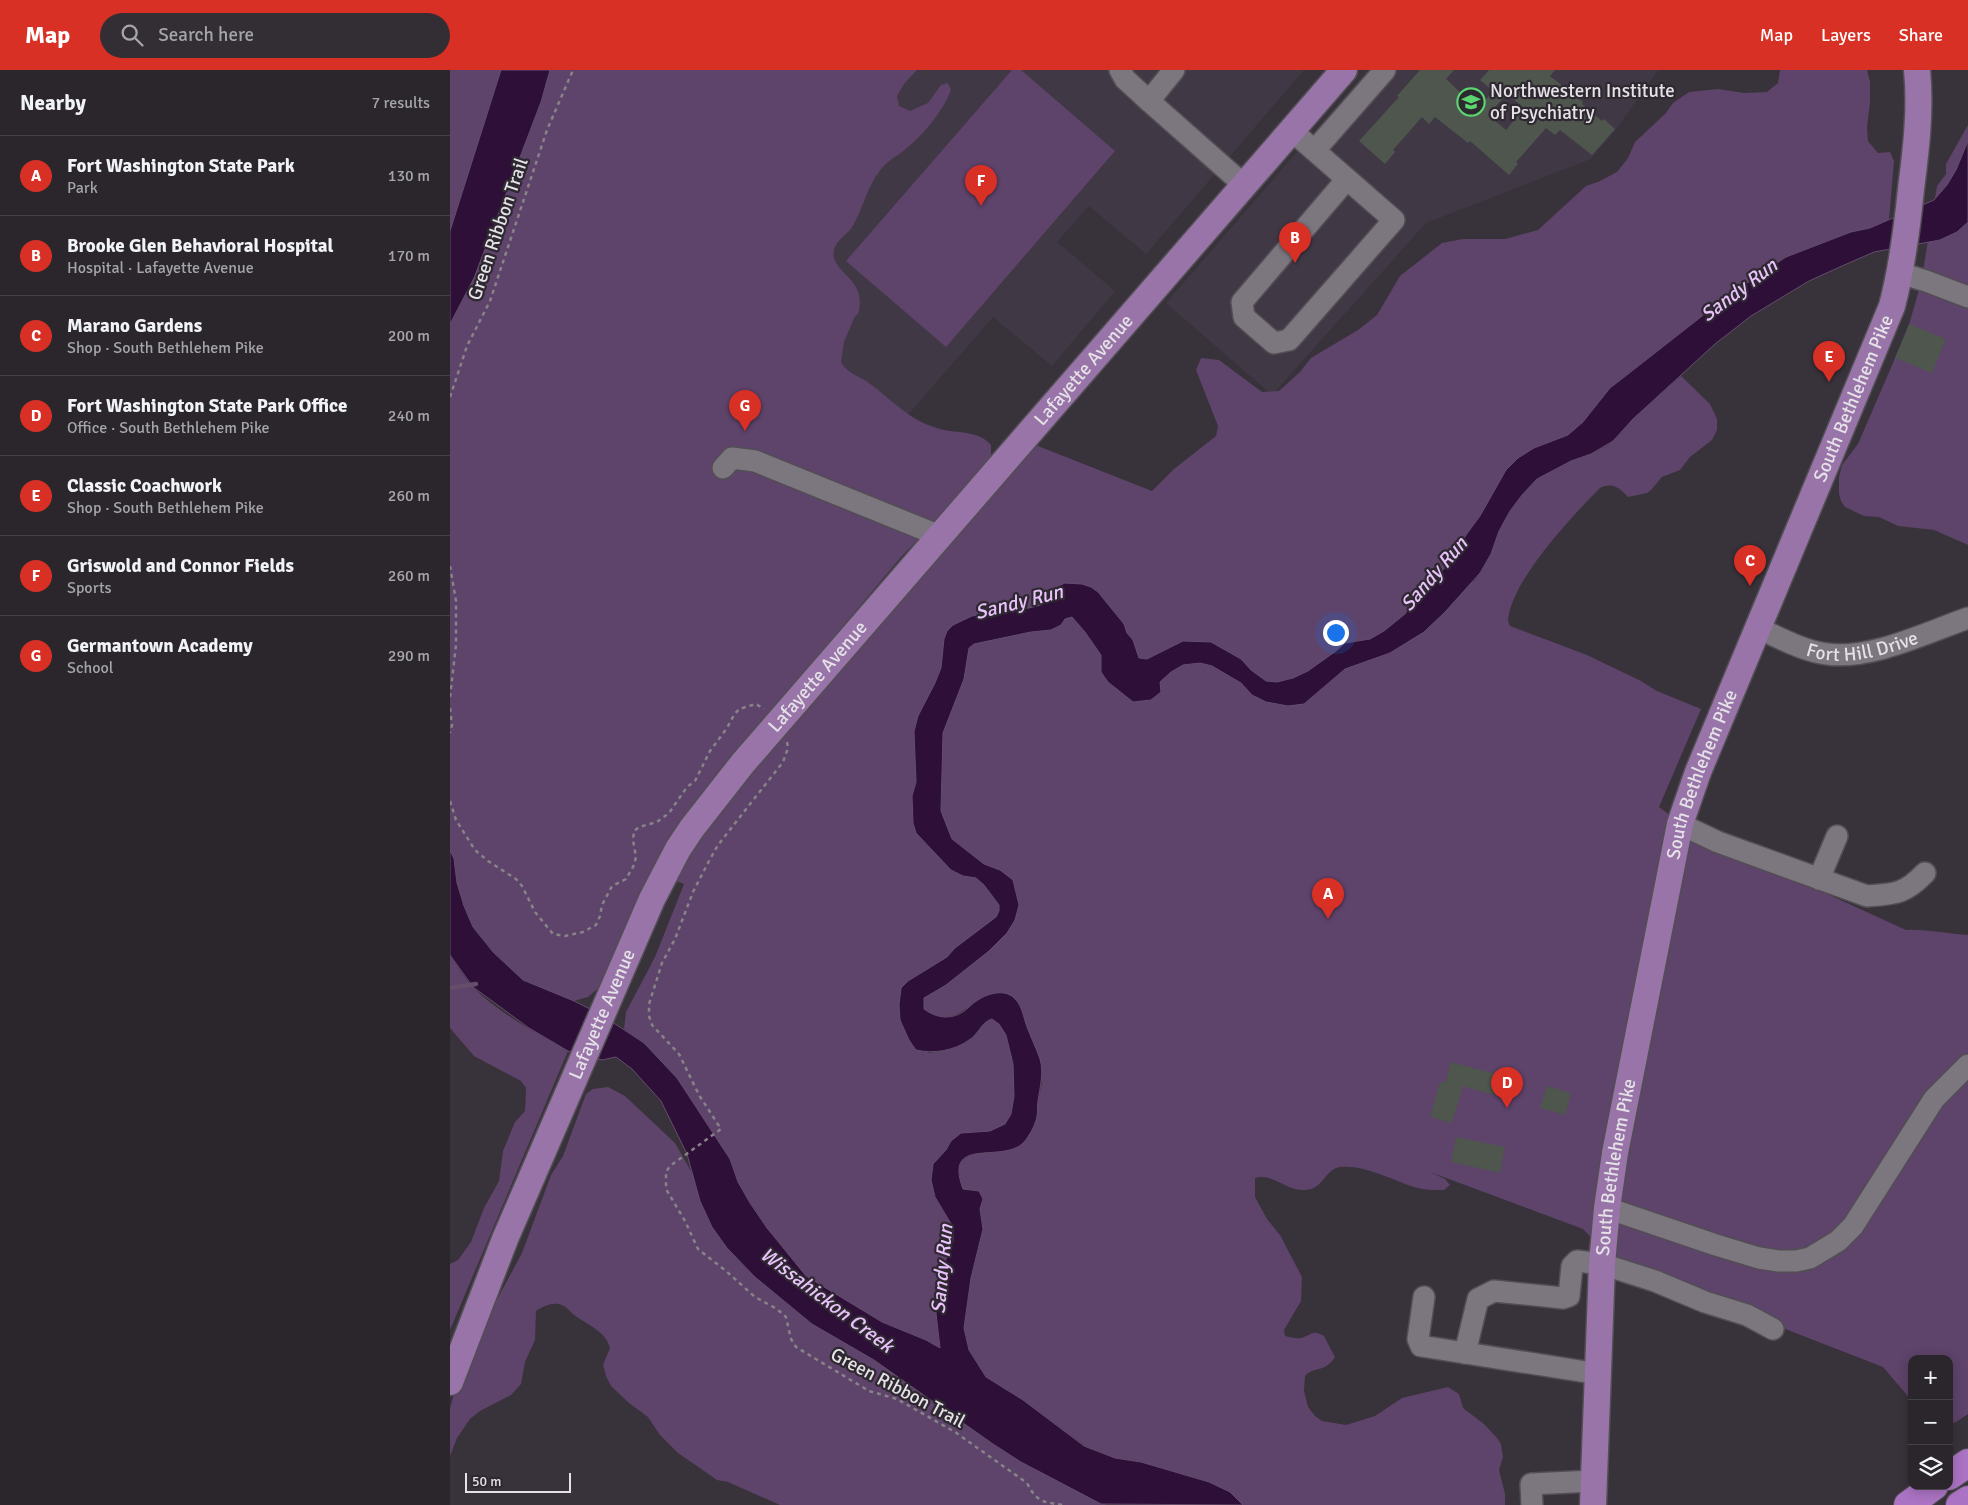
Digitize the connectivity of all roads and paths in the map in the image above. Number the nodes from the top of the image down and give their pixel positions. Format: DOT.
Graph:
graph roads {
  1 [pos="573,70"];
  2 [pos="1120,70"];
  3 [pos="1174,70"];
  4 [pos="1344,70"];
  5 [pos="1385,70"];
  6 [pos="1917,70"];
  7 [pos="1149,101"];
  8 [pos="1292,131"];
  9 [pos="1315,150"];
  10 [pos="1347,179"];
  11 [pos="1244,186"];
  12 [pos="1902,266"];
  13 [pos="1968,297"];
  14 [pos="450,397"];
  15 [pos="723,468"];
  16 [pos="940,536"];
  17 [pos="450,566"];
  18 [pos="1968,618"];
  19 [pos="1758,628"];
  20 [pos="450,697"];
  21 [pos="450,708"];
  22 [pos="765,709"];
  23 [pos="450,733"];
  24 [pos="786,739"];
  25 [pos="450,801"];
  26 [pos="1680,824"];
  27 [pos="1837,836"];
  28 [pos="1925,873"];
  29 [pos="1818,878"];
  30 [pos="1968,1065"];
  31 [pos="1607,1208"];
  32 [pos="1602,1276"];
  33 [pos="1424,1297"];
  34 [pos="1773,1329"];
  35 [pos="1465,1353"];
  36 [pos="1599,1374"];
  37 [pos="450,1382"];
  38 [pos="1968,1463"];
  39 [pos="1953,1473"];
  40 [pos="1929,1490"];
  41 [pos="1594,1493"];
  42 [pos="1968,1500"];
  43 [pos="1063,1505"];
  44 [pos="1532,1505"];
  45 [pos="1908,1505"];
  46 [pos="1960,1505"];
  1 -- 14 [label="path, Green Ribbon Trail"];
  2 -- 7 [label="street"];
  3 -- 7 [label="street"];
  4 -- 8 [label="main road, Lafayette Avenue"];
  5 -- 9 [label="street"];
  6 -- 12 [label="main road, South Bethlehem Pike"];
  7 -- 11 [label="street"];
  8 -- 9 [label="street"];
  8 -- 11 [label="main road, Lafayette Avenue"];
  9 -- 10 [label="street"];
  10 -- 10 [label="street"];
  11 -- 16 [label="main road, Lafayette Avenue"];
  12 -- 13 [label="street"];
  12 -- 19 [label="main road, South Bethlehem Pike"];
  15 -- 16 [label="street"];
  16 -- 37 [label="main road, Lafayette Avenue"];
  17 -- 20 [label="path"];
  18 -- 19 [label="street, Fort Hill Drive"];
  19 -- 26 [label="main road, South Bethlehem Pike"];
  21 -- 23 [label="path"];
  22 -- 25 [label="path"];
  24 -- 43 [label="path, Green Ribbon Trail"];
  26 -- 29 [label="street"];
  26 -- 31 [label="main road, South Bethlehem Pike"];
  27 -- 29 [label="street"];
  28 -- 29 [label="street"];
  30 -- 31 [label="street"];
  31 -- 32 [label="main road, South Bethlehem Pike"];
  32 -- 34 [label="street"];
  32 -- 35 [label="street"];
  32 -- 36 [label="main road, South Bethlehem Pike"];
  33 -- 35 [label="street"];
  35 -- 36 [label="street"];
  36 -- 41 [label="main road, South Bethlehem Pike"];
  38 -- 39 [label="highway"];
  40 -- 45 [label="highway"];
  41 -- 44 [label="street"];
  42 -- 46 [label="highway"];
}
